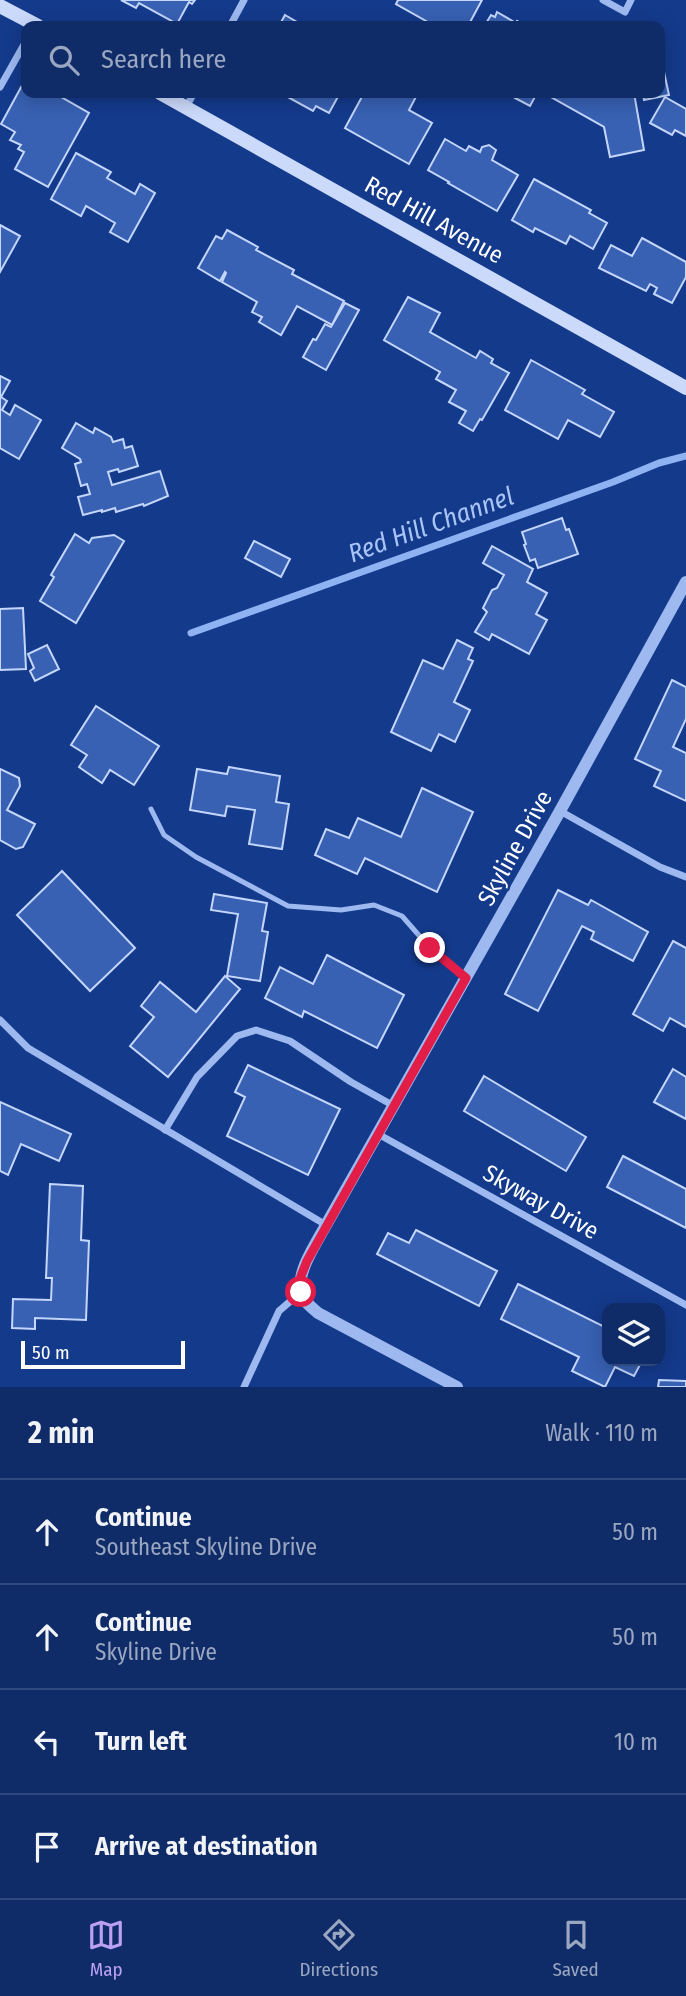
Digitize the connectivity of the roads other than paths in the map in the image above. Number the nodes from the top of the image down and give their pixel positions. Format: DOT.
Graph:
graph roads {
  1 [pos="244,0"];
  2 [pos="603,0"];
  3 [pos="631,0"];
  4 [pos="0,6"];
  5 [pos="27,21"];
  6 [pos="233,21"];
  7 [pos="21,50"];
  8 [pos="0,88"];
  9 [pos="169,98"];
  10 [pos="191,98"];
  11 [pos="186,107"];
  12 [pos="686,388"];
  13 [pos="686,582"];
  14 [pos="151,809"];
  15 [pos="560,811"];
  16 [pos="686,877"];
  17 [pos="466,978"];
  18 [pos="0,1020"];
  19 [pos="394,1106"];
  20 [pos="165,1130"];
  21 [pos="378,1133"];
  22 [pos="326,1225"];
  23 [pos="301,1292"];
  24 [pos="686,1305"];
  25 [pos="244,1387"];
  26 [pos="457,1387"];
  1 -- 6 [label="street"];
  2 -- 3 [label="street"];
  4 -- 5 [label="main road"];
  7 -- 8 [label="street"];
  9 -- 11 [label="main road, Red Hill Avenue"];
  10 -- 11 [label="street"];
  11 -- 12 [label="main road, Red Hill Avenue"];
  13 -- 15 [label="street, Skyline Drive"];
  14 -- 17 [label="lane"];
  15 -- 16 [label="street"];
  15 -- 17 [label="street, Skyline Drive"];
  17 -- 19 [label="street, Skyline Drive"];
  18 -- 20 [label="street"];
  19 -- 20 [label="street"];
  19 -- 21 [label="street, Skyline Drive"];
  20 -- 22 [label="street"];
  21 -- 22 [label="street, Skyline Drive"];
  21 -- 24 [label="street, Skyway Drive"];
  22 -- 23 [label="street, Skyline Drive"];
  23 -- 25 [label="street"];
  23 -- 26 [label="street"];
}
